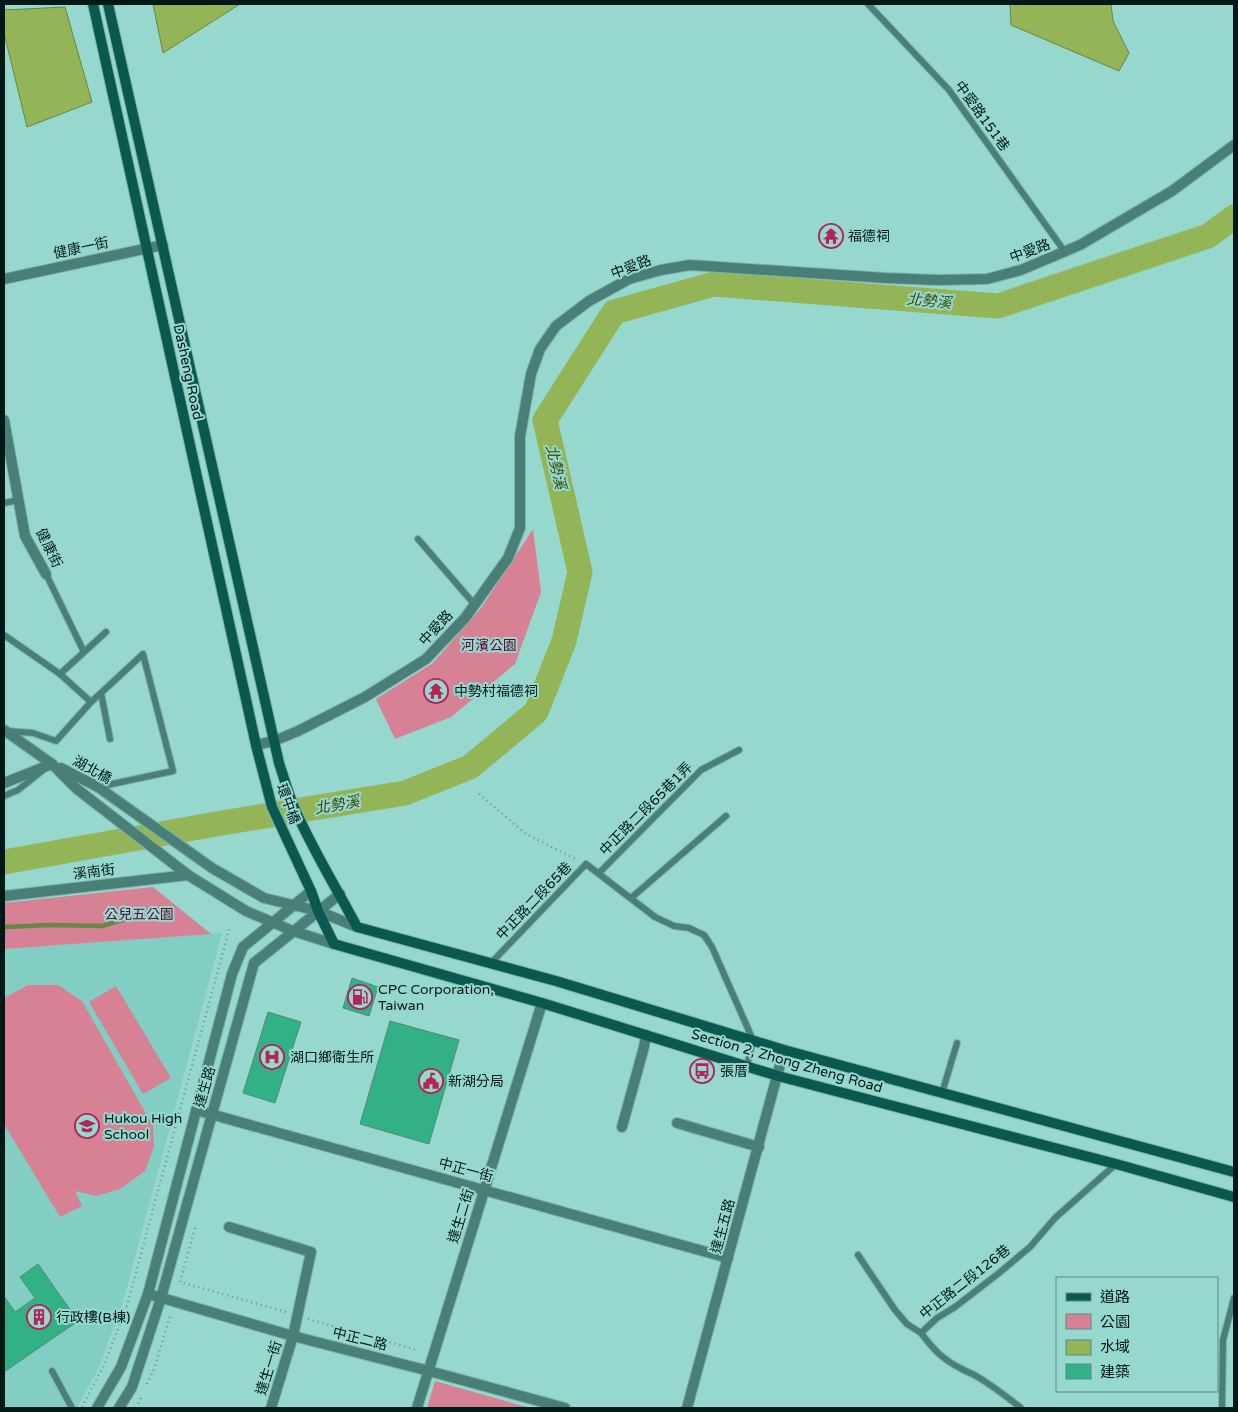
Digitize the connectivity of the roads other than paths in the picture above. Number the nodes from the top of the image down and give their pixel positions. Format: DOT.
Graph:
graph roads {
  1 [pos="93,4"];
  2 [pos="108,4"];
  3 [pos="868,4"];
  4 [pos="124,73"];
  5 [pos="109,78"];
  6 [pos="1234,145"];
  7 [pos="163,245"];
  8 [pos="147,249"];
  9 [pos="1065,252"];
  10 [pos="4,279"];
  11 [pos="4,420"];
  12 [pos="215,476"];
  13 [pos="197,479"];
  14 [pos="19,500"];
  15 [pos="4,503"];
  16 [pos="418,539"];
  17 [pos="46,574"];
  18 [pos="475,605"];
  19 [pos="106,632"];
  20 [pos="4,635"];
  21 [pos="84,652"];
  22 [pos="60,674"];
  23 [pos="101,693"];
  24 [pos="91,702"];
  25 [pos="5,730"];
  26 [pos="110,739"];
  27 [pos="274,741"];
  28 [pos="256,745"];
  29 [pos="739,750"];
  30 [pos="52,764"];
  31 [pos="4,783"];
  32 [pos="98,787"];
  33 [pos="4,796"];
  34 [pos="726,816"];
  35 [pos="598,874"];
  36 [pos="188,875"];
  37 [pos="311,891"];
  38 [pos="340,894"];
  39 [pos="4,896"];
  40 [pos="631,898"];
  41 [pos="294,905"];
  42 [pos="318,911"];
  43 [pos="274,922"];
  44 [pos="357,927"];
  45 [pos="293,931"];
  46 [pos="334,944"];
  47 [pos="491,963"];
  48 [pos="542,1003"];
  49 [pos="646,1035"];
  50 [pos="753,1040"];
  51 [pos="957,1043"];
  52 [pos="784,1050"];
  53 [pos="748,1066"];
  54 [pos="778,1076"];
  55 [pos="942,1093"];
  56 [pos="196,1110"];
  57 [pos="212,1114"];
  58 [pos="676,1123"];
  59 [pos="622,1127"];
  60 [pos="758,1148"];
  61 [pos="1116,1164"];
  62 [pos="1234,1172"];
  63 [pos="484,1189"];
  64 [pos="1234,1197"];
  65 [pos="229,1227"];
  66 [pos="858,1255"];
  67 [pos="728,1258"];
  68 [pos="148,1294"];
  69 [pos="161,1298"];
  70 [pos="1234,1298"];
  71 [pos="921,1333"];
  72 [pos="293,1336"];
  73 [pos="1219,1349"];
  74 [pos="52,1370"];
  75 [pos="428,1371"];
  76 [pos="72,1408"];
  77 [pos="97,1408"];
  78 [pos="119,1408"];
  79 [pos="271,1408"];
  80 [pos="417,1408"];
  81 [pos="565,1408"];
  82 [pos="687,1408"];
  83 [pos="1021,1408"];
  84 [pos="1222,1408"];
  1 -- 5 [label="main road, Dasheng Road"];
  2 -- 4 [label="main road, Dasheng Road"];
  3 -- 9 [label="lane, 中愛路151巷"];
  4 -- 5 [label="street"];
  4 -- 7 [label="main road, Dasheng Road"];
  5 -- 8 [label="main road, Dasheng Road"];
  6 -- 9 [label="street, 中愛路"];
  7 -- 8 [label="street, 健康一街"];
  7 -- 12 [label="main road, Dasheng Road"];
  8 -- 10 [label="street, 健康一街"];
  8 -- 13 [label="main road, Dasheng Road"];
  9 -- 18 [label="street, 中愛路"];
  11 -- 14 [label="street, 健康街"];
  12 -- 13 [label="street"];
  12 -- 27 [label="main road, Dasheng Road"];
  13 -- 28 [label="main road, Dasheng Road"];
  14 -- 15 [label="lane"];
  14 -- 17 [label="street, 健康街"];
  16 -- 18 [label="lane"];
  17 -- 21 [label="lane, 健康街"];
  18 -- 27 [label="street, 中愛路"];
  19 -- 21 [label="lane"];
  20 -- 22 [label="lane"];
  21 -- 22 [label="lane"];
  22 -- 24 [label="lane"];
  23 -- 24 [label="lane"];
  23 -- 26 [label="lane"];
  23 -- 32 [label="lane"];
  24 -- 25 [label="lane"];
  25 -- 30 [label="street"];
  27 -- 28 [label="street, 中愛路"];
  27 -- 38 [label="main road, 環中橋"];
  28 -- 37 [label="main road, 環中橋"];
  29 -- 35 [label="lane, 中正路二段65巷1弄"];
  30 -- 31 [label="street"];
  30 -- 32 [label="street, 湖北橋"];
  30 -- 33 [label="lane"];
  30 -- 36 [label="street, 湖北橋"];
  32 -- 41 [label="street, 湖北橋"];
  34 -- 40 [label="lane"];
  35 -- 40 [label="lane, 中正路二段65巷"];
  35 -- 47 [label="lane, 中正路二段65巷"];
  36 -- 39 [label="street, 溪南街"];
  36 -- 43 [label="street, 湖北橋"];
  37 -- 41 [label="street, 達生路"];
  37 -- 42 [label="main road"];
  38 -- 42 [label="street, 達生路"];
  38 -- 44 [label="main road"];
  40 -- 50 [label="lane, 中正路二段65巷"];
  41 -- 42 [label="street, 湖北橋"];
  41 -- 43 [label="street, 達生路"];
  42 -- 44 [label="street, 湖北橋"];
  42 -- 45 [label="street, 達生路"];
  42 -- 46 [label="main road"];
  43 -- 45 [label="street, 湖北橋"];
  43 -- 56 [label="street, 達生路"];
  44 -- 47 [label="main road, Section 2, Zhong Zheng Road"];
  45 -- 46 [label="street, 湖北橋"];
  45 -- 57 [label="street, 達生路"];
  46 -- 48 [label="main road, Section 2, Zhong Zheng Road"];
  47 -- 50 [label="main road, Section 2, Zhong Zheng Road"];
  48 -- 49 [label="main road, Section 2, Zhong Zheng Road"];
  48 -- 63 [label="street, 達生二街"];
  49 -- 53 [label="main road, Section 2, Zhong Zheng Road"];
  49 -- 59 [label="street"];
  50 -- 52 [label="main road, Section 2, Zhong Zheng Road"];
  50 -- 53 [label="lane"];
  51 -- 55 [label="lane"];
  52 -- 54 [label="street, 達生五路"];
  52 -- 55 [label="main road, Section 2, Zhong Zheng Road"];
  53 -- 54 [label="main road, Section 2, Zhong Zheng Road"];
  54 -- 60 [label="street, 達生五路"];
  54 -- 61 [label="main road, Section 2, Zhong Zheng Road"];
  55 -- 62 [label="main road, Section 2, Zhong Zheng Road"];
  56 -- 57 [label="street, 中正一街"];
  56 -- 68 [label="street, 達生路"];
  57 -- 63 [label="street, 中正一街"];
  57 -- 69 [label="street, 達生路"];
  58 -- 60 [label="street"];
  60 -- 67 [label="street, 達生五路"];
  61 -- 64 [label="main road, Section 2, Zhong Zheng Road"];
  61 -- 71 [label="lane, 中正路二段126巷"];
  63 -- 67 [label="street, 中正一街"];
  63 -- 75 [label="street, 達生二街"];
  65 -- 72 [label="street, 達生一街"];
  66 -- 71 [label="lane"];
  67 -- 82 [label="street, 達生五路"];
  68 -- 69 [label="street, 中正二路"];
  68 -- 77 [label="street, 達生路"];
  69 -- 72 [label="street, 中正二路"];
  69 -- 78 [label="street, 達生路"];
  70 -- 73 [label="lane"];
  71 -- 83 [label="lane, 中正路二段126巷"];
  72 -- 75 [label="street, 中正二路"];
  72 -- 79 [label="street, 達生一街"];
  73 -- 84 [label="lane"];
  74 -- 76 [label="lane"];
  75 -- 80 [label="street, 達生二街"];
  75 -- 81 [label="street, 中正二路"];
}
